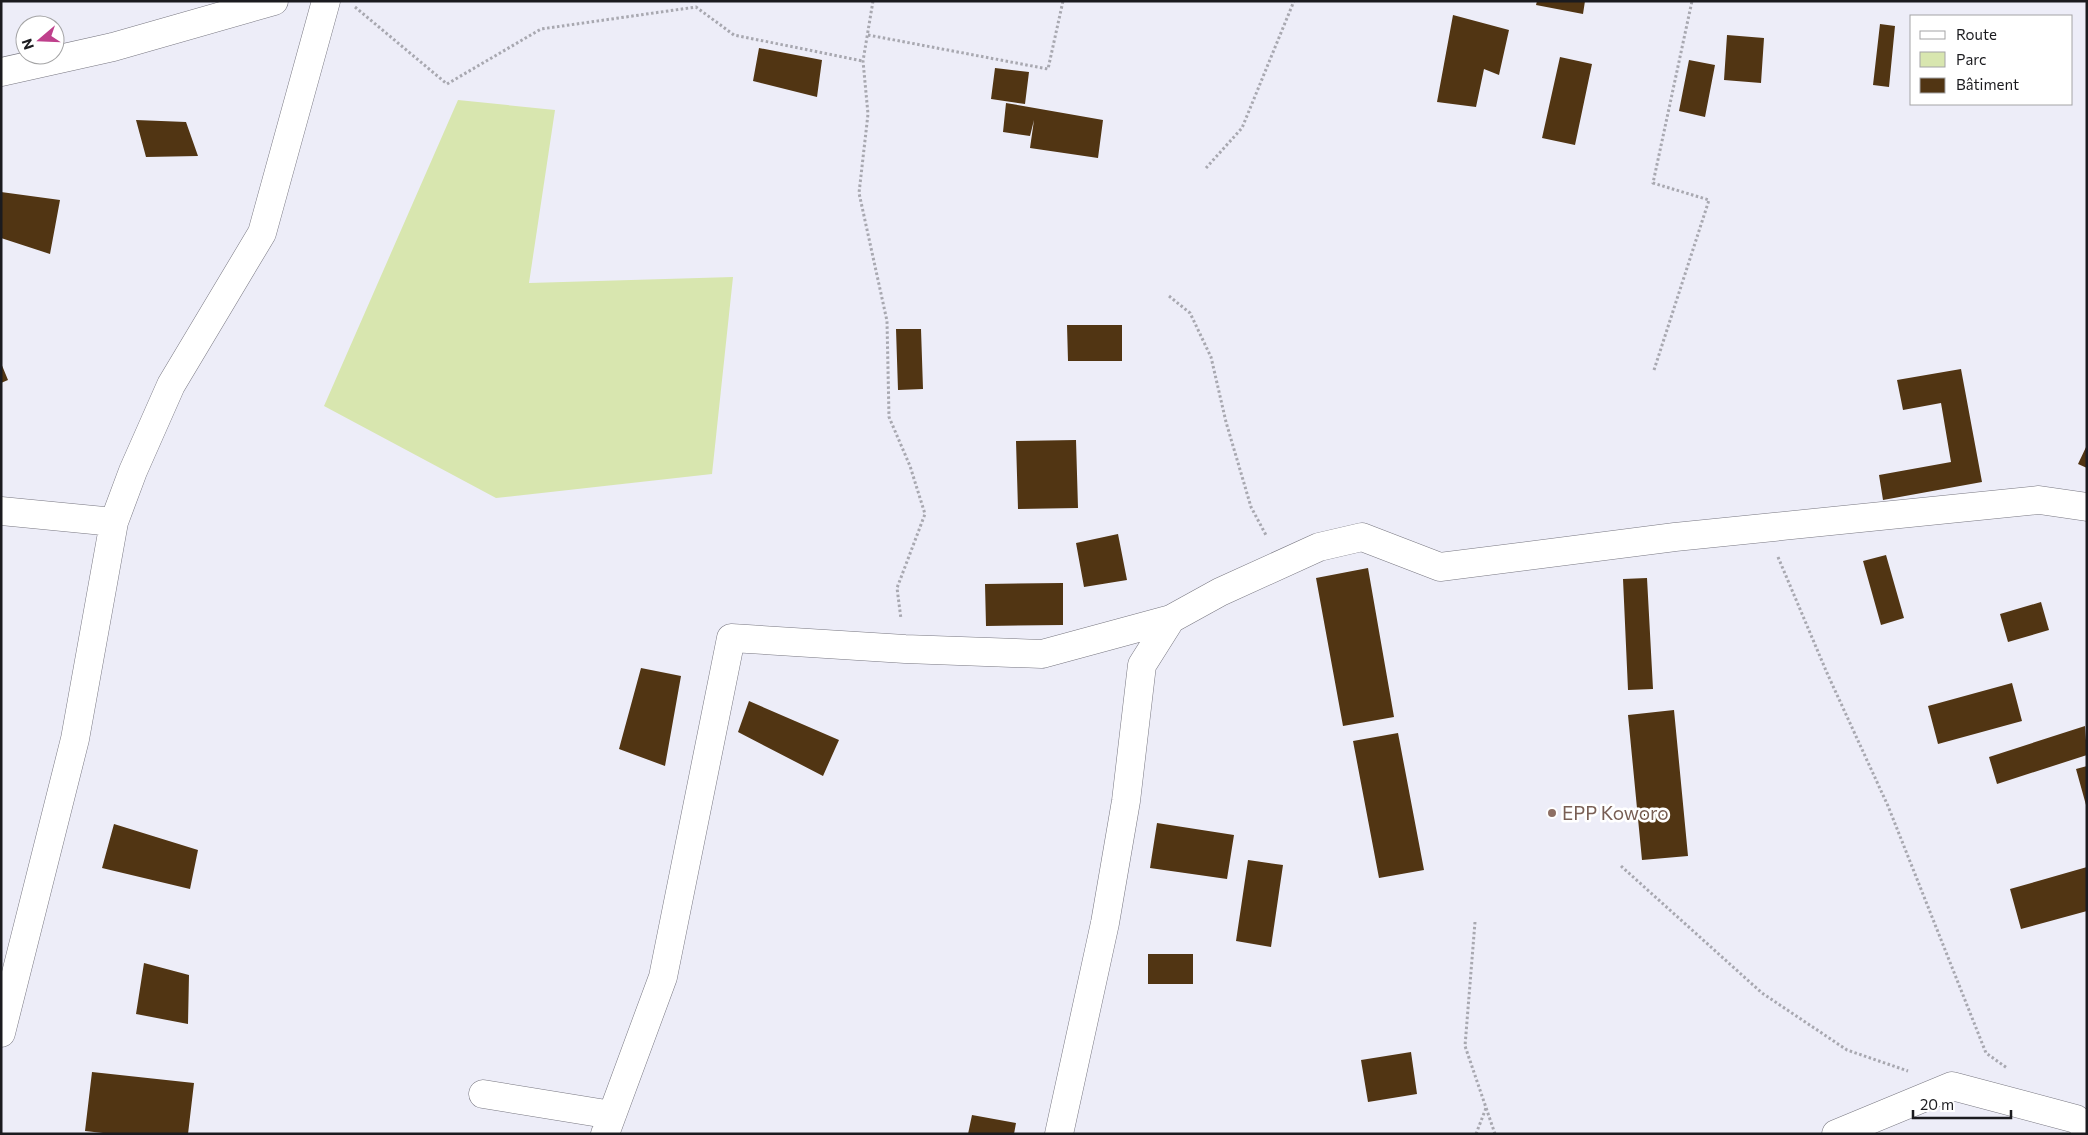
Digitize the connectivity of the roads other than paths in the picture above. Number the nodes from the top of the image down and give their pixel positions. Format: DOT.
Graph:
graph roads {
  1 [pos="274,1"];
  2 [pos="326,1"];
  3 [pos="1,72"];
  4 [pos="2087,507"];
  5 [pos="1,511"];
  6 [pos="114,522"];
  7 [pos="1171,618"];
  8 [pos="1,1033"];
  9 [pos="483,1094"];
  10 [pos="608,1124"];
  11 [pos="2087,1128"];
  12 [pos="1059,1134"];
  13 [pos="1836,1134"];
  1 -- 3 [label="street"];
  2 -- 6 [label="street"];
  4 -- 7 [label="street"];
  5 -- 6 [label="street"];
  6 -- 8 [label="street"];
  7 -- 10 [label="street"];
  7 -- 12 [label="street"];
  9 -- 10 [label="street"];
  11 -- 13 [label="street"];
}
